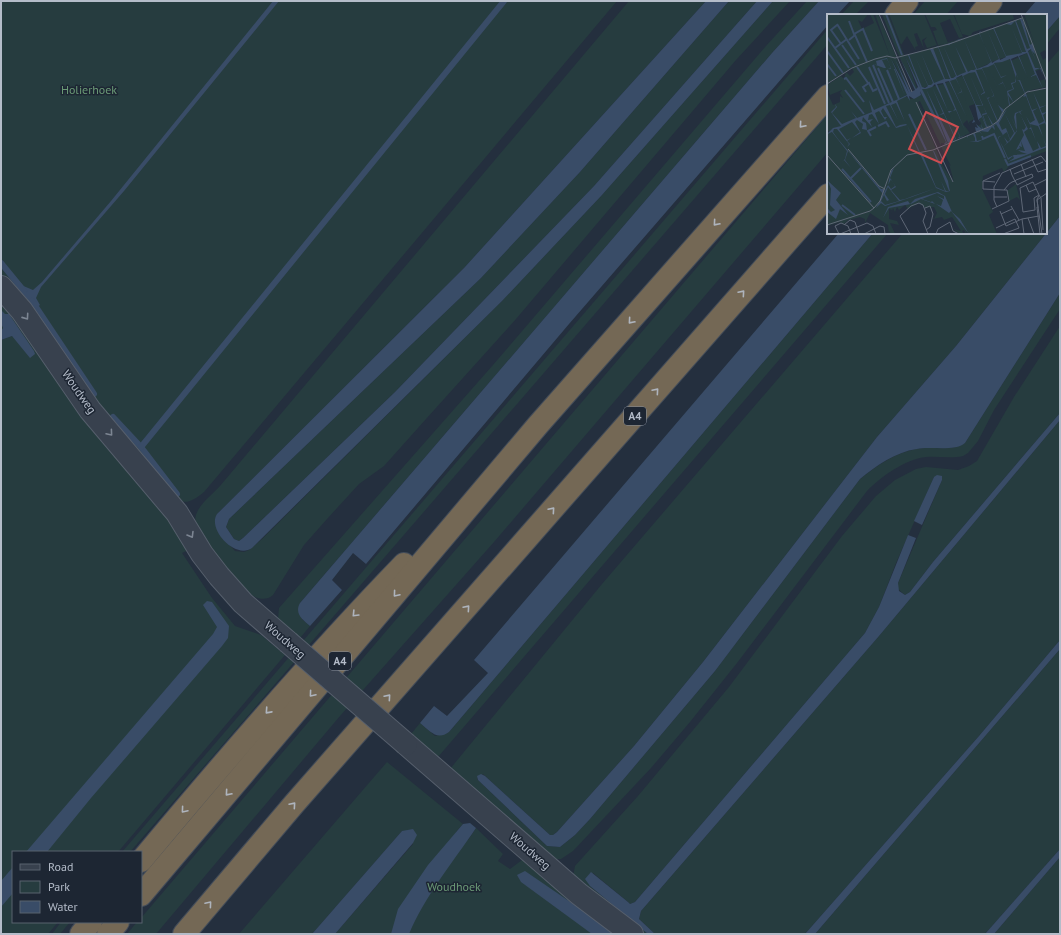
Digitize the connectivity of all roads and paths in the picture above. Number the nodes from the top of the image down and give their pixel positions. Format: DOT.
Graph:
graph roads {
  1 [pos="907,1"];
  2 [pos="991,1"];
  3 [pos="897,14"];
  4 [pos="981,14"];
  5 [pos="827,97"];
  6 [pos="827,196"];
  7 [pos="1,287"];
  8 [pos="538,425"];
  9 [pos="142,860"];
  10 [pos="142,894"];
  11 [pos="89,923"];
  12 [pos="117,923"];
  13 [pos="81,934"];
  14 [pos="108,934"];
  15 [pos="184,934"];
  16 [pos="632,934"];
  1 -- 3 [label="highway"];
  2 -- 4 [label="highway"];
  5 -- 8 [label="highway, A4, one-way"];
  15 -- 6 [label="highway, A4, one-way"];
  7 -- 16 [label="street, Woudweg, one-way, bridge"];
  8 -- 9 [label="highway, A4, one-way"];
  8 -- 10 [label="highway, A4, one-way"];
  11 -- 13 [label="highway"];
  12 -- 14 [label="highway"];
}
